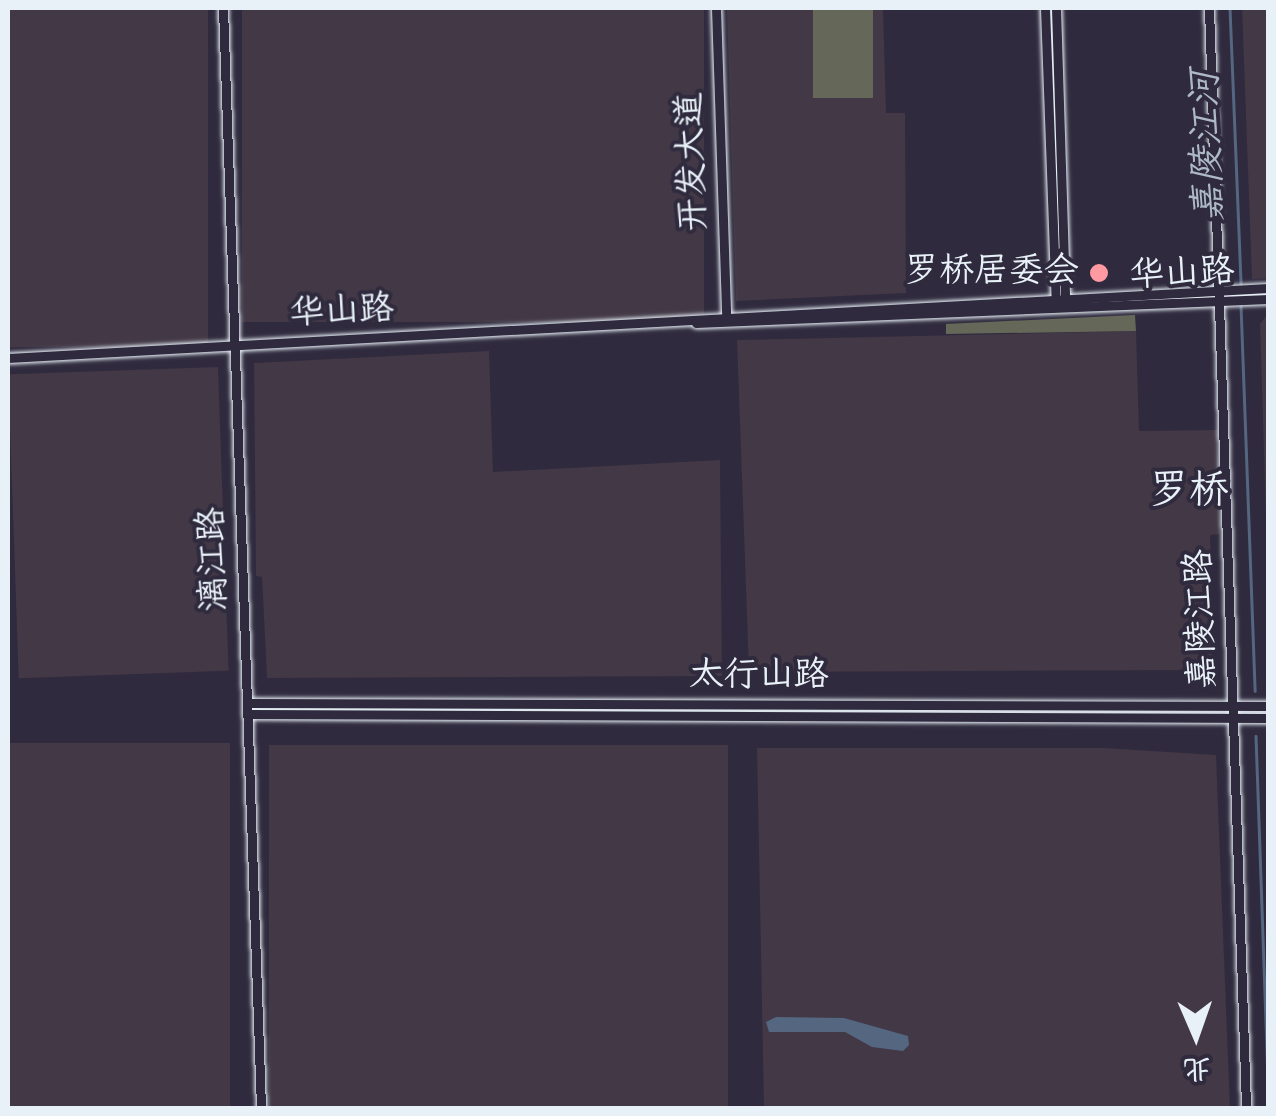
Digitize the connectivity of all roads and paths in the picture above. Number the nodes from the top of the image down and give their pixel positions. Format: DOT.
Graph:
graph roads {
  1 [pos="223,8"];
  2 [pos="716,8"];
  3 [pos="1045,8"];
  4 [pos="1056,8"];
  5 [pos="1210,8"];
  6 [pos="1268,288"];
  7 [pos="1221,295"];
  8 [pos="1268,299"];
  9 [pos="1060,304"];
  10 [pos="726,316"];
  11 [pos="679,322"];
  12 [pos="234,346"];
  13 [pos="8,358"];
  14 [pos="1233,706"];
  15 [pos="1268,706"];
  16 [pos="249,708"];
  17 [pos="1234,718"];
  18 [pos="1268,718"];
  19 [pos="261,1108"];
  20 [pos="1246,1108"];
  1 -- 12 [label="street, 漓江路"];
  2 -- 10 [label="street, 开发大道"];
  3 -- 9 [label="street"];
  4 -- 9 [label="street"];
  5 -- 7 [label="street, 嘉陵江路"];
  6 -- 7 [label="street, 华山路"];
  7 -- 8 [label="street, 华山路"];
  7 -- 9 [label="street, 华山路"];
  7 -- 14 [label="street, 嘉陵江路"];
  9 -- 10 [label="street, 华山路"];
  9 -- 11 [label="street, 华山路"];
  10 -- 11 [label="street, 华山路"];
  11 -- 12 [label="street, 华山路"];
  12 -- 13 [label="street, 华山路"];
  12 -- 16 [label="street, 漓江路"];
  14 -- 15 [label="street, 太行山路"];
  14 -- 16 [label="street, 太行山路"];
  14 -- 17 [label="street, 嘉陵江路"];
  16 -- 17 [label="street, 太行山路"];
  16 -- 19 [label="street, 漓江路"];
  17 -- 18 [label="street, 太行山路"];
  17 -- 20 [label="street, 嘉陵江路"];
}
